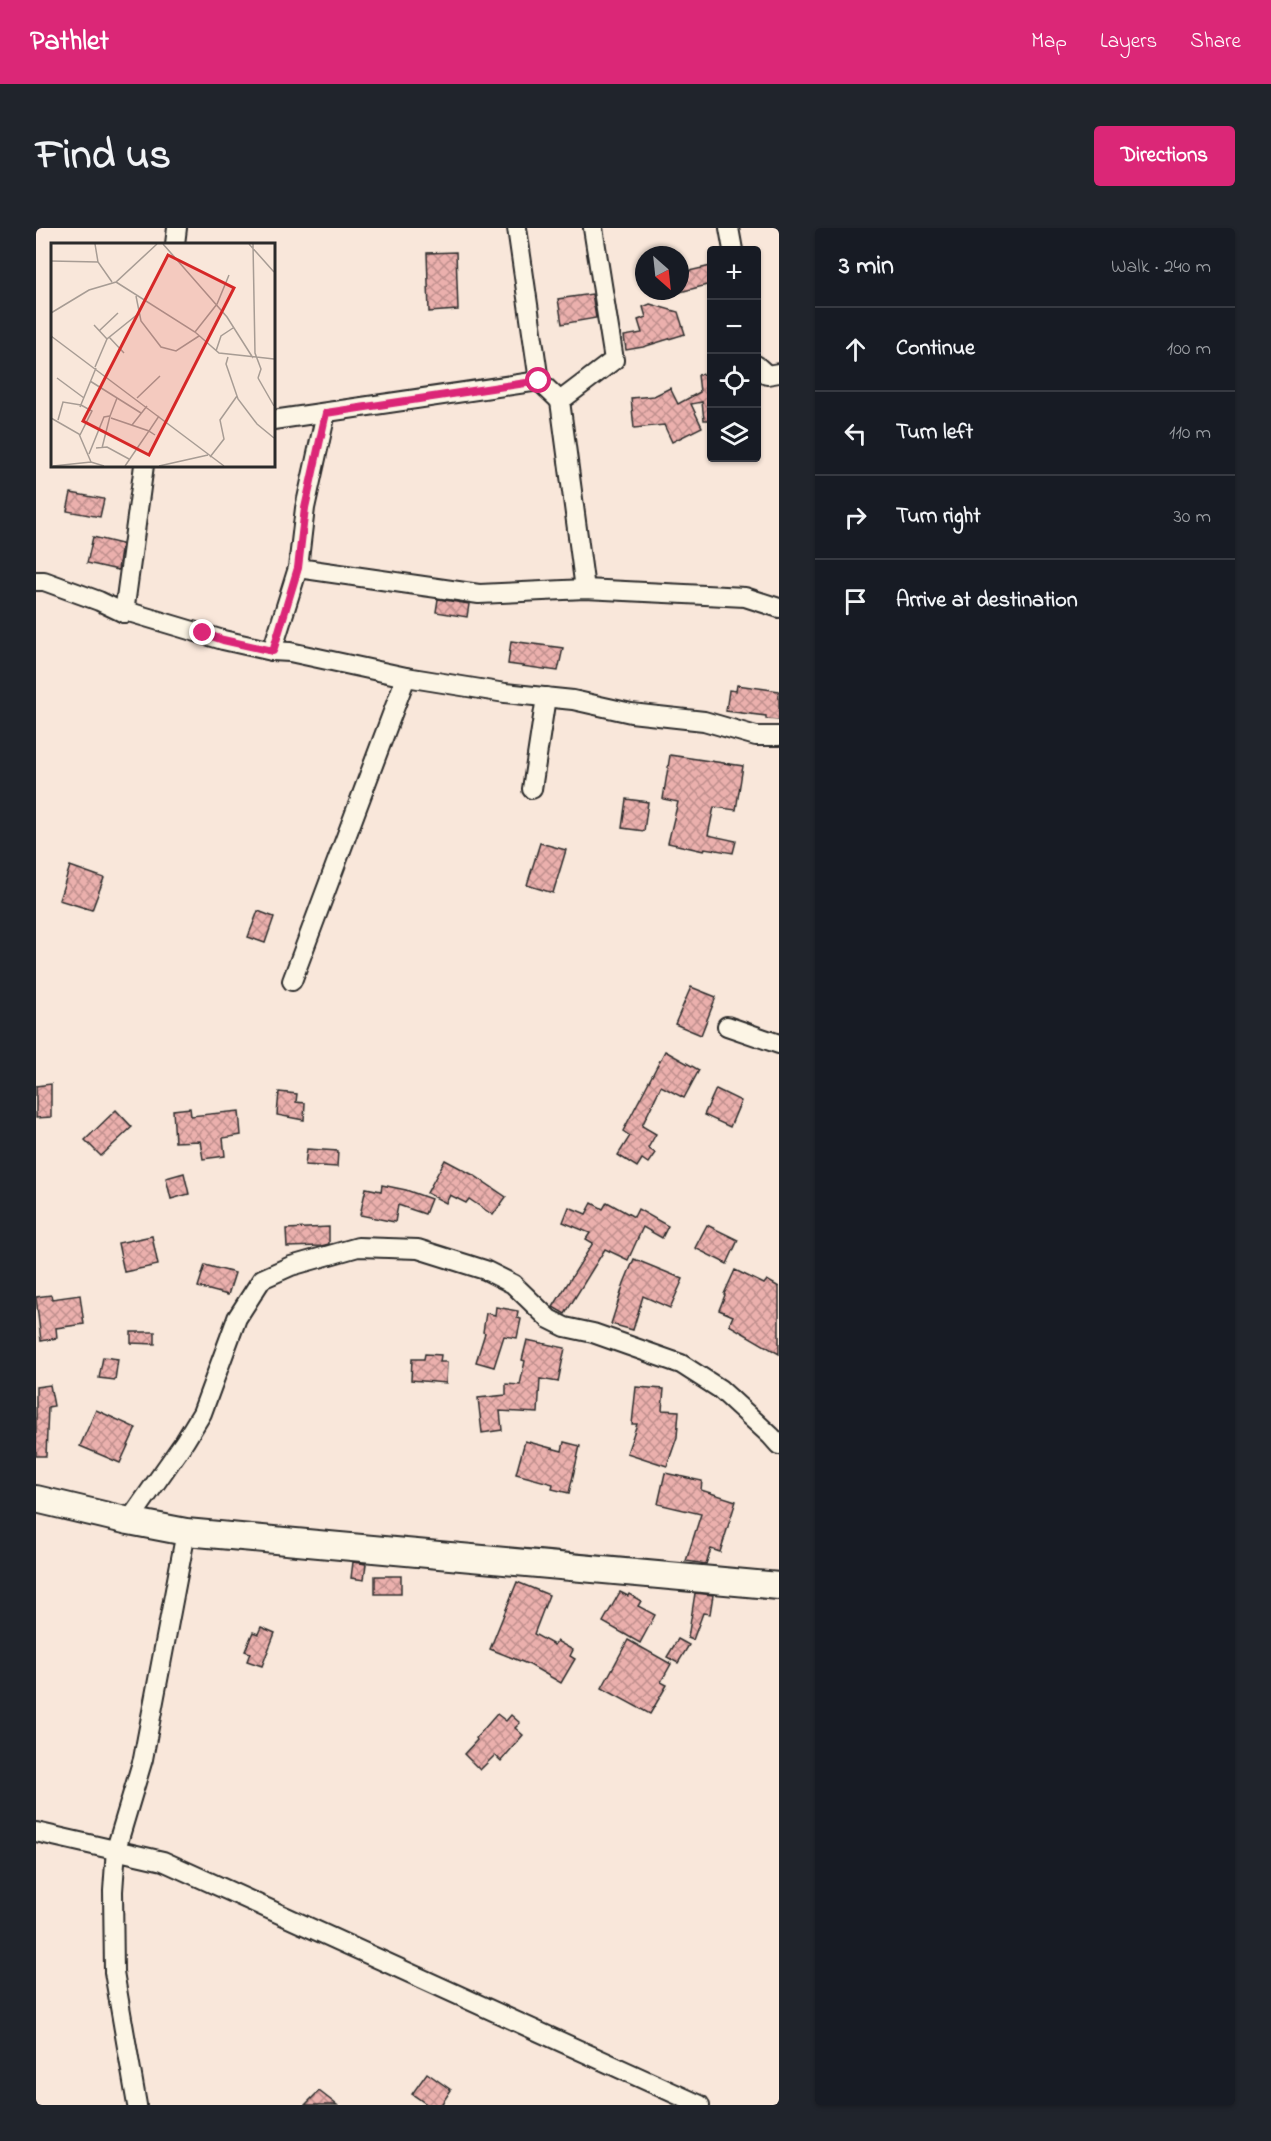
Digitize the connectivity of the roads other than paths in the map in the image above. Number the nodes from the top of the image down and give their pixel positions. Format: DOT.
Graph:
graph roads {
  1 [pos="177,228"];
  2 [pos="517,228"];
  3 [pos="593,228"];
  4 [pos="729,228"];
  5 [pos="175,243"];
  6 [pos="731,246"];
  7 [pos="761,370"];
  8 [pos="779,373"];
  9 [pos="539,381"];
  10 [pos="560,401"];
  11 [pos="326,413"];
  12 [pos="274,420"];
  13 [pos="144,466"];
  14 [pos="298,568"];
  15 [pos="36,581"];
  16 [pos="585,589"];
  17 [pos="779,608"];
  18 [pos="124,613"];
  19 [pos="273,651"];
  20 [pos="406,677"];
  21 [pos="546,698"];
  22 [pos="779,736"];
  23 [pos="532,789"];
  24 [pos="292,981"];
  25 [pos="727,1026"];
  26 [pos="779,1044"];
  27 [pos="776,1434"];
  28 [pos="36,1499"];
  29 [pos="129,1521"];
  30 [pos="186,1532"];
  31 [pos="779,1586"];
  32 [pos="36,1832"];
  33 [pos="116,1849"];
  34 [pos="137,2105"];
  35 [pos="700,2105"];
  1 -- 5 [label="street"];
  2 -- 9 [label="street"];
  3 -- 10 [label="street"];
  4 -- 6 [label="street"];
  7 -- 8 [label="street"];
  9 -- 10 [label="street"];
  9 -- 11 [label="street"];
  10 -- 16 [label="street"];
  11 -- 12 [label="street"];
  11 -- 14 [label="street"];
  13 -- 18 [label="street"];
  14 -- 16 [label="street"];
  14 -- 19 [label="street"];
  15 -- 18 [label="street"];
  16 -- 17 [label="street"];
  18 -- 19 [label="street"];
  19 -- 20 [label="street"];
  20 -- 21 [label="street"];
  20 -- 24 [label="street"];
  21 -- 22 [label="street"];
  21 -- 23 [label="street"];
  25 -- 26 [label="street"];
  27 -- 29 [label="street"];
  28 -- 29 [label="street"];
  29 -- 30 [label="street"];
  30 -- 31 [label="street"];
  30 -- 33 [label="street"];
  32 -- 33 [label="street"];
  33 -- 34 [label="street"];
  33 -- 35 [label="street"];
}
